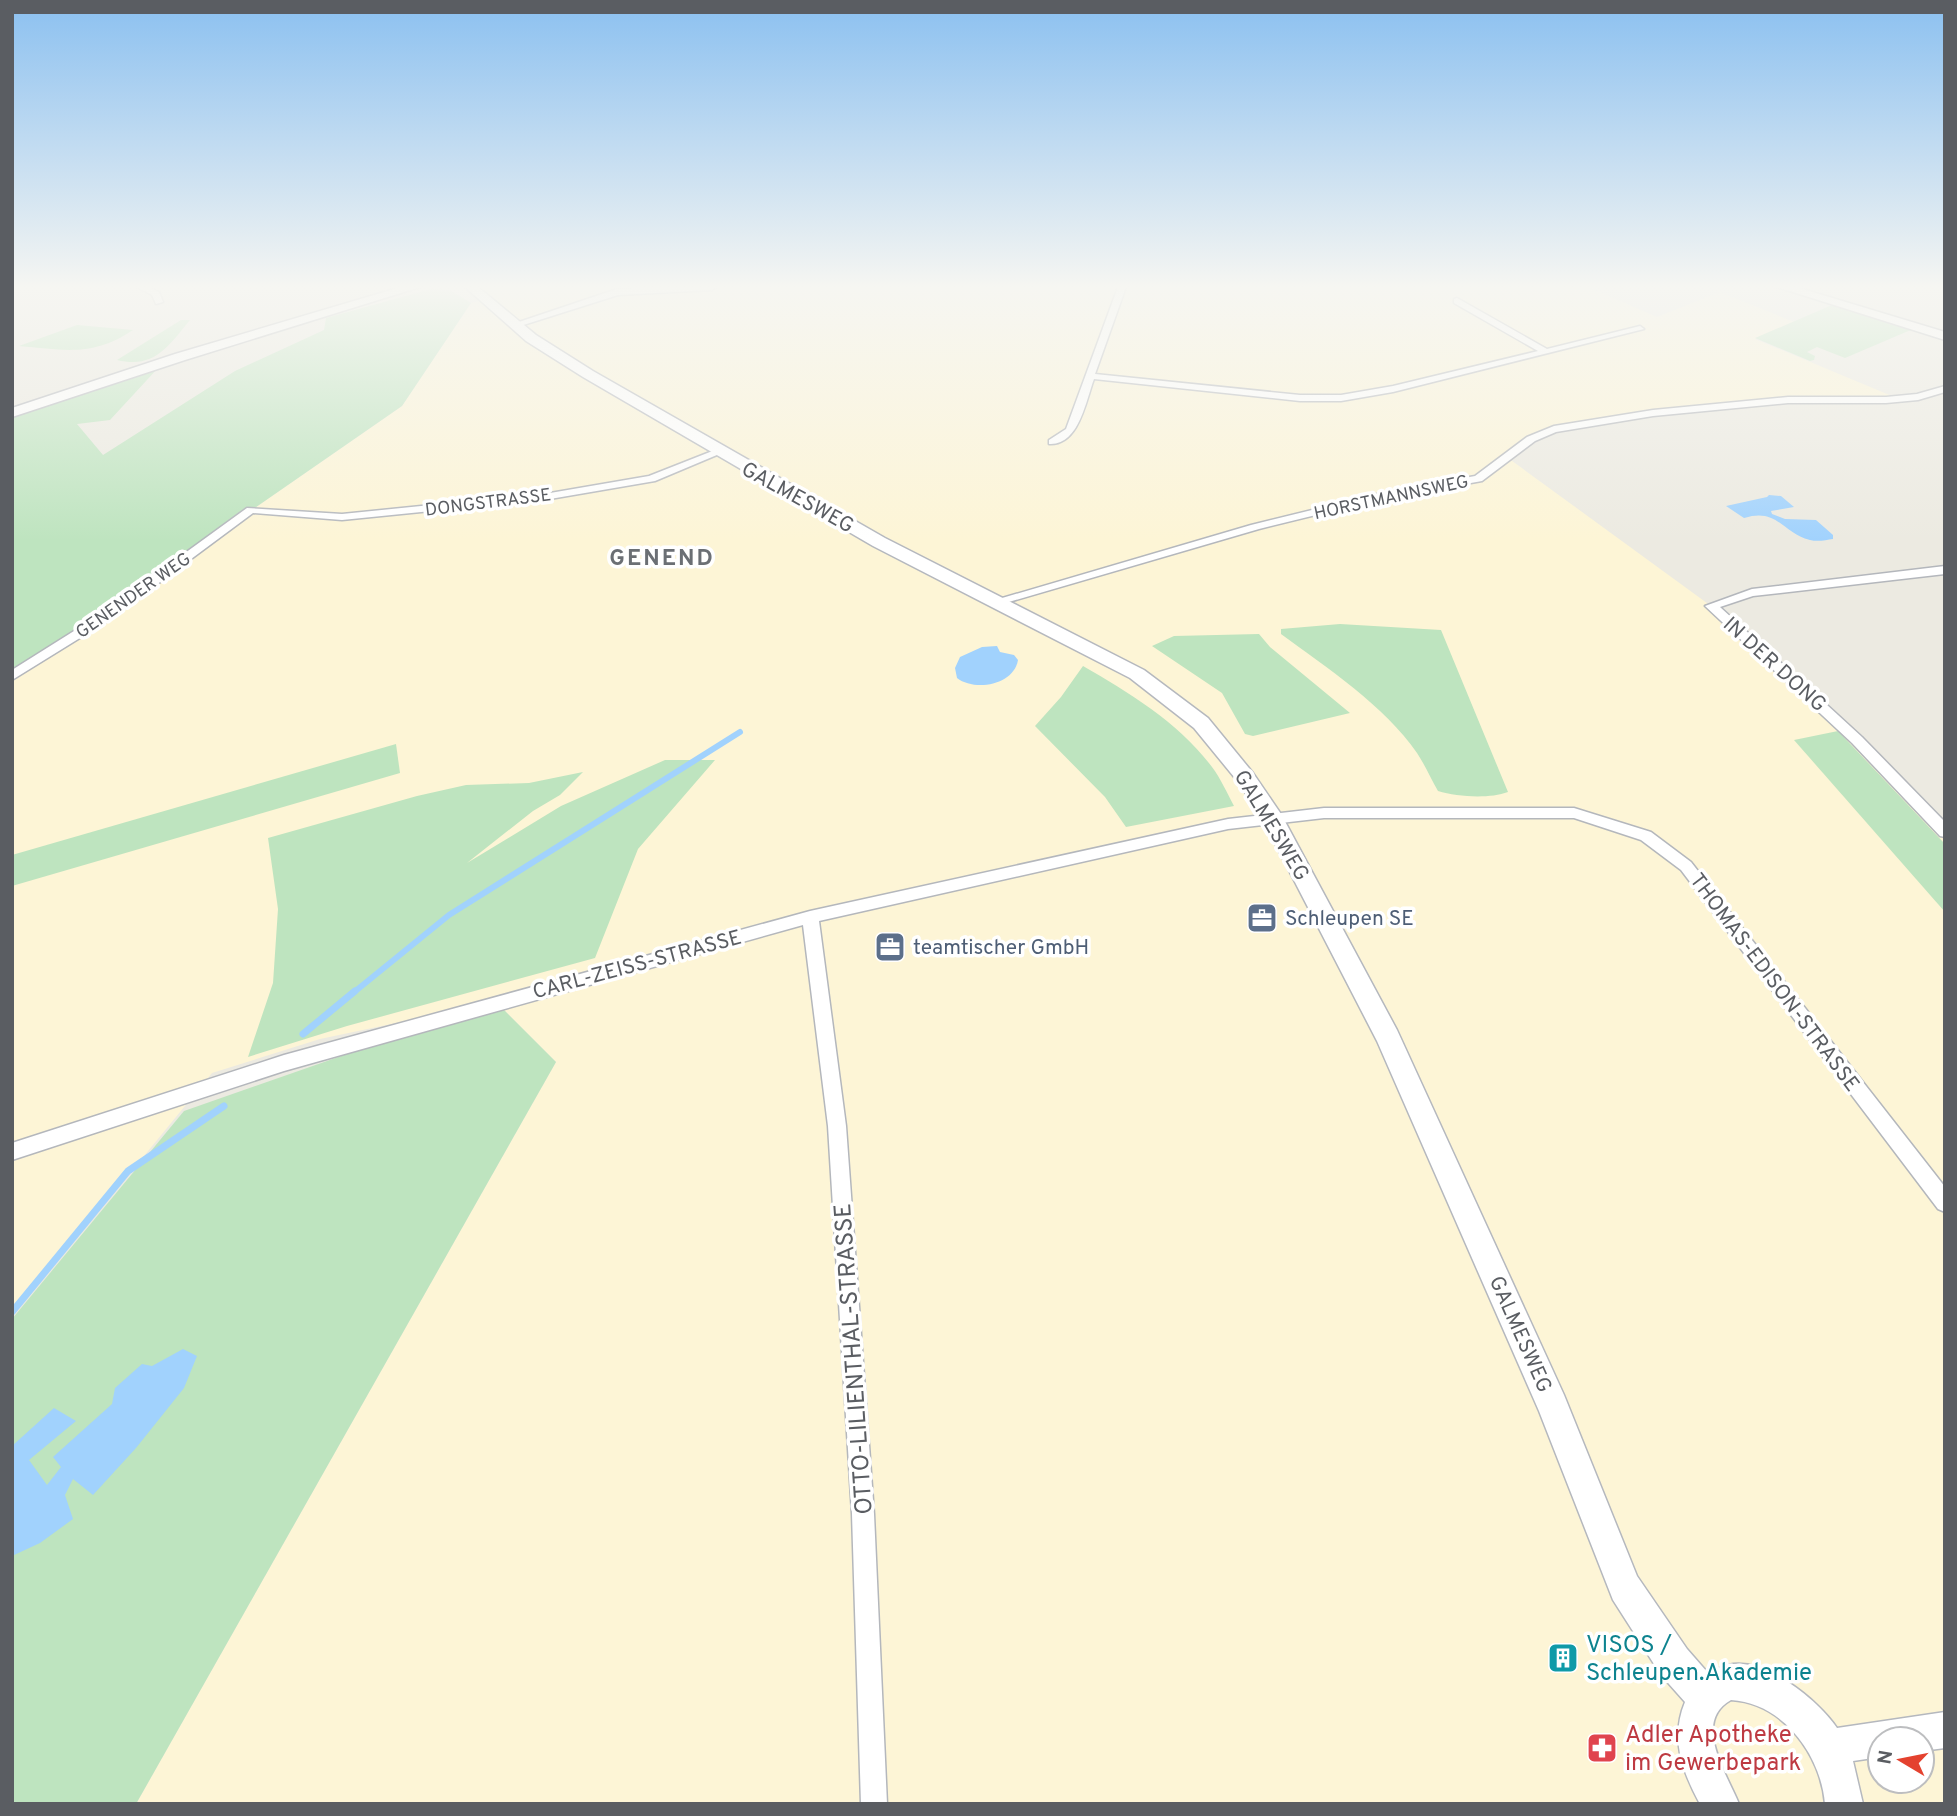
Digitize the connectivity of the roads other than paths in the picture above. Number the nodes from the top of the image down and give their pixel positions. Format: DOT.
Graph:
graph roads {
  1 [pos="134,372"];
  2 [pos="584,372"];
  3 [pos="1093,372"];
  4 [pos="1461,372"];
  5 [pos="1092,376"];
  6 [pos="1945,389"];
  7 [pos="12,413"];
  8 [pos="1053,442"];
  9 [pos="719,452"];
  10 [pos="251,510"];
  11 [pos="1945,570"];
  12 [pos="998,601"];
  13 [pos="12,676"];
  14 [pos="1273,818"];
  15 [pos="1945,832"];
  16 [pos="810,917"];
  17 [pos="12,1152"];
  18 [pos="1945,1203"];
  19 [pos="1706,1697"];
  20 [pos="1945,1730"];
  21 [pos="1829,1748"];
  22 [pos="874,1804"];
  23 [pos="1720,1804"];
  24 [pos="1844,1804"];
  1 -- 7 [label="street"];
  2 -- 9 [label="street, GALMESWEG"];
  3 -- 5 [label="street"];
  4 -- 5 [label="street"];
  5 -- 8 [label="street"];
  6 -- 12 [label="street, HORSTMANNSWEG"];
  9 -- 10 [label="street, DONGSTRASSE"];
  9 -- 12 [label="street, GALMESWEG"];
  10 -- 13 [label="street, GENENDER WEG"];
  11 -- 15 [label="street, IN DER DONG"];
  12 -- 14 [label="street, GALMESWEG"];
  14 -- 16 [label="street, CARL-ZEISS-STRASSE"];
  14 -- 18 [label="street, THOMAS-EDISON-STRASSE"];
  14 -- 19 [label="street, GALMESWEG"];
  16 -- 17 [label="street, CARL-ZEISS-STRASSE"];
  16 -- 22 [label="street, OTTO-LILIENTHAL-STRASSE"];
  19 -- 21 [label="street"];
  19 -- 23 [label="street"];
  20 -- 21 [label="street"];
  21 -- 24 [label="street"];
}
